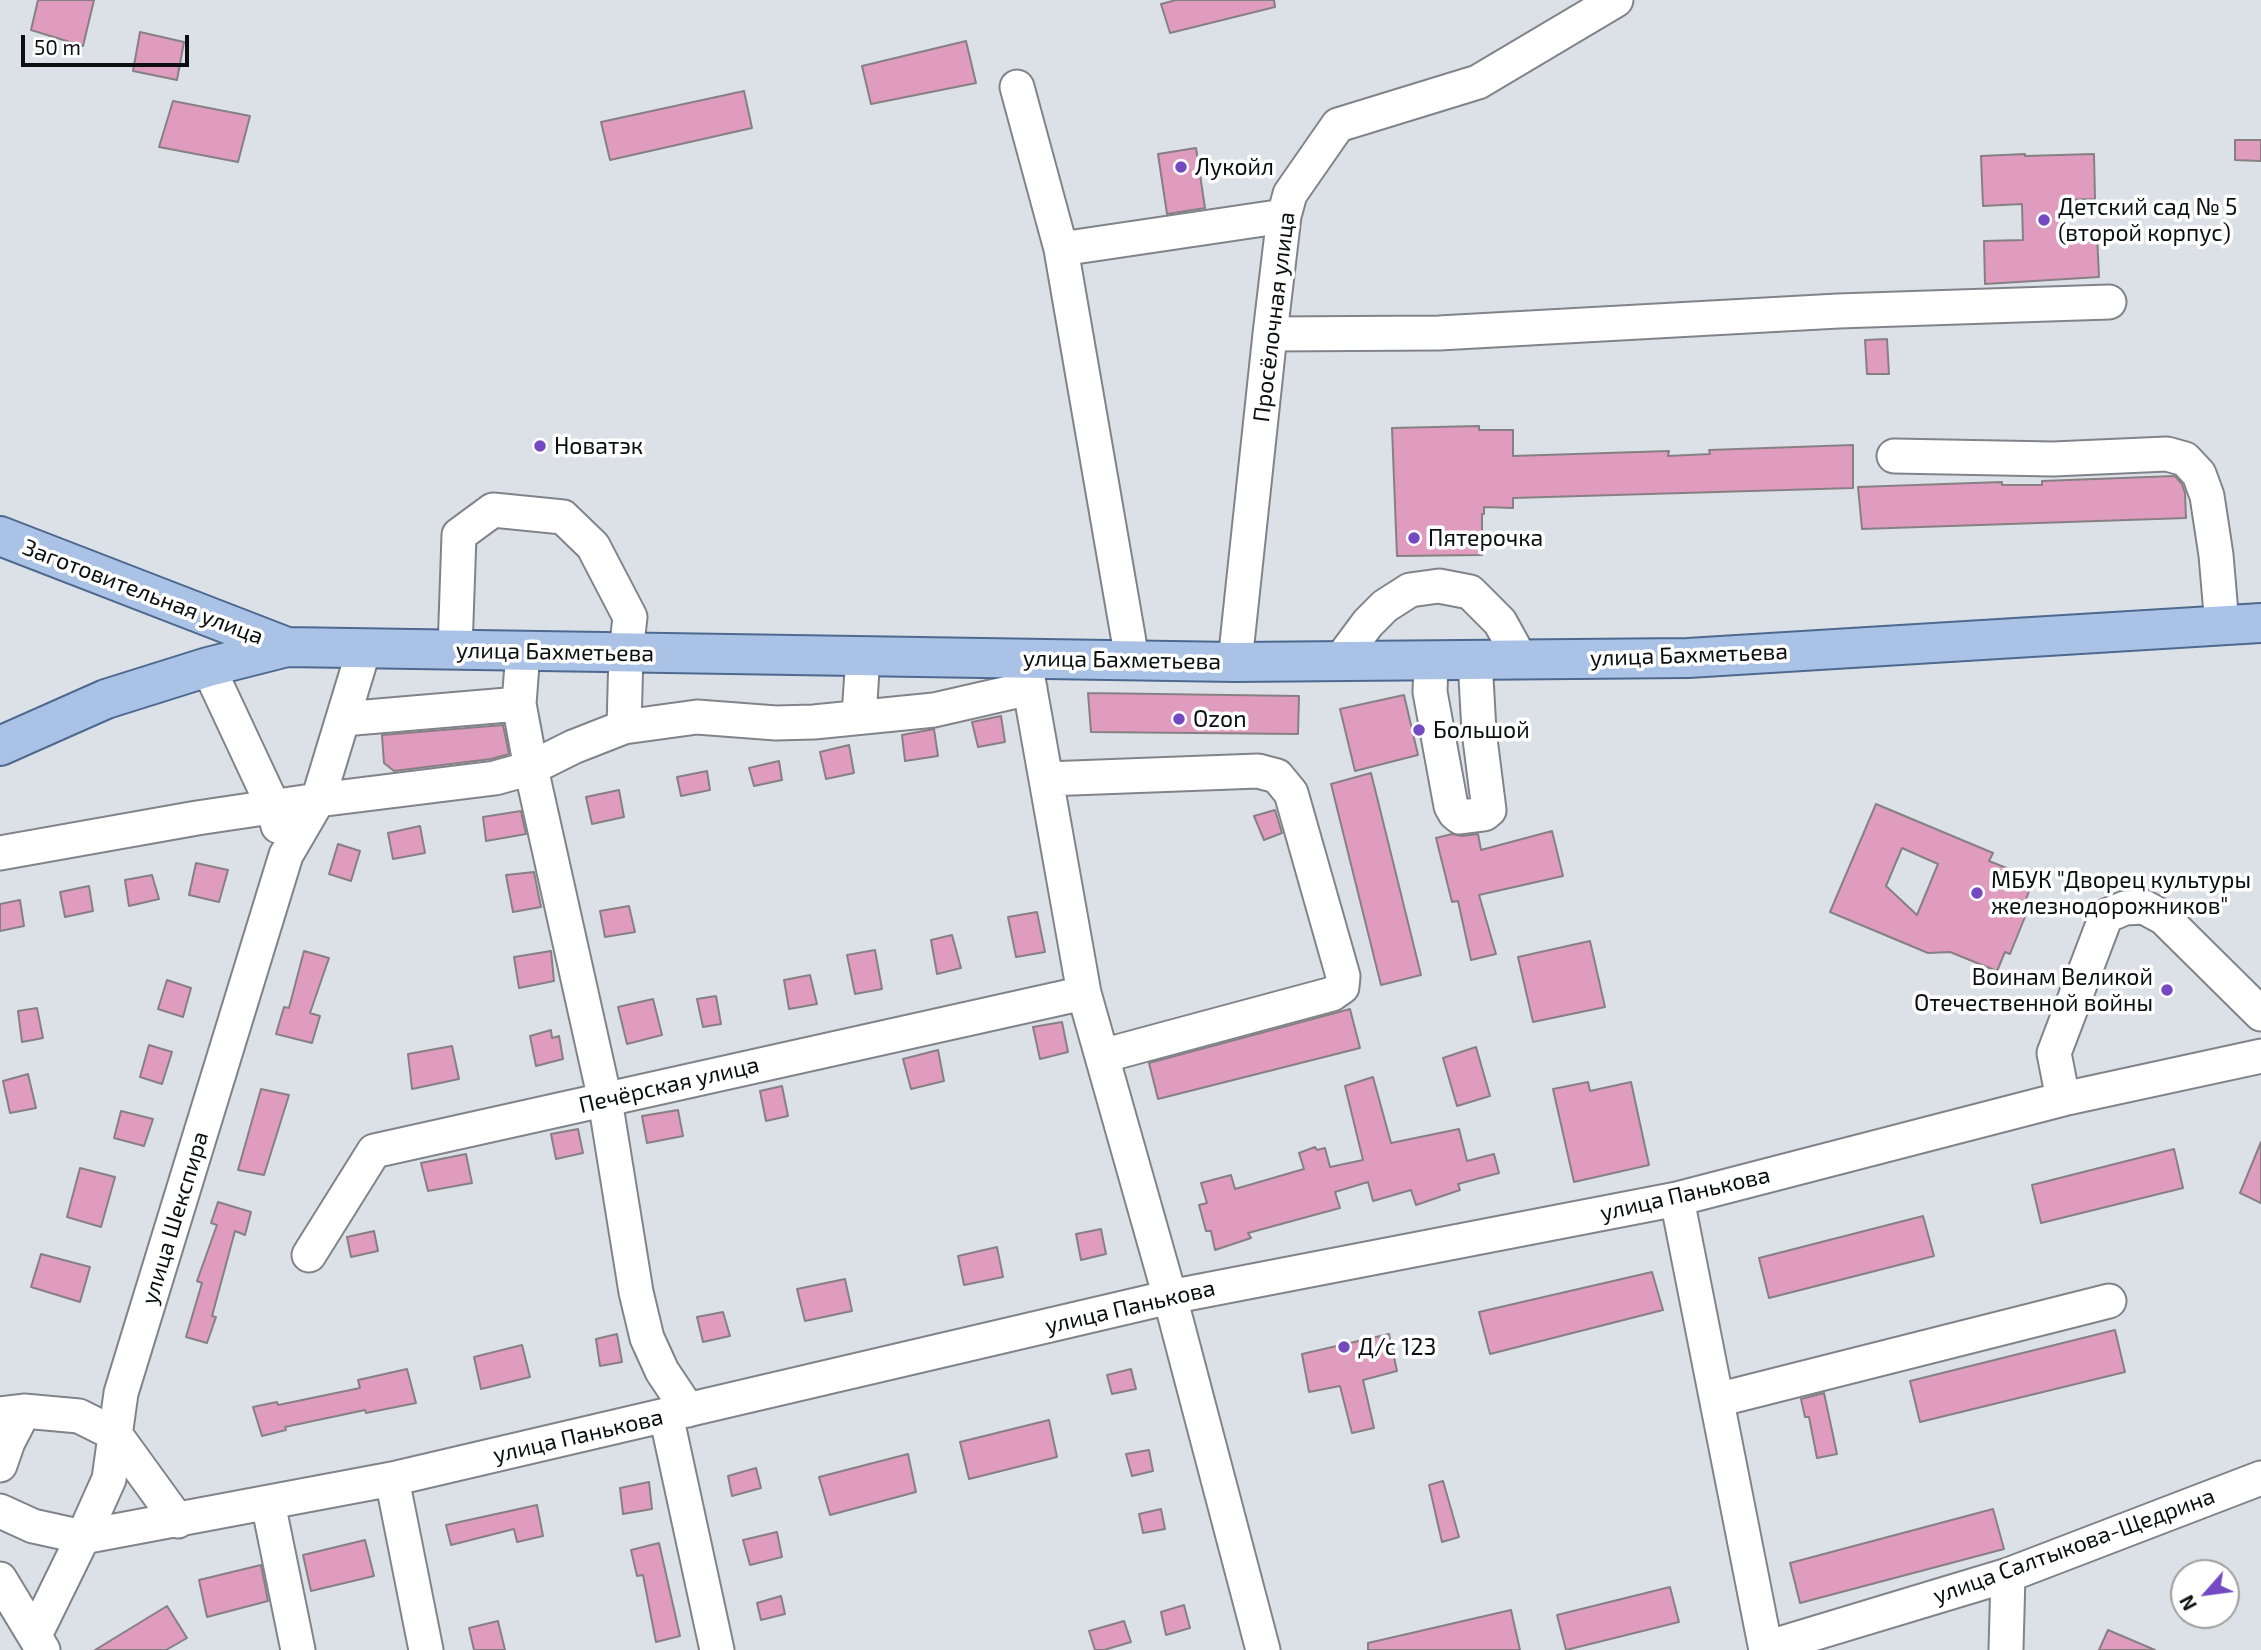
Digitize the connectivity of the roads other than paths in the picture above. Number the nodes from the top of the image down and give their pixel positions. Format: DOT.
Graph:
graph roads {
  1 [pos="1616,0"];
  2 [pos="1017,87"];
  3 [pos="1284,216"];
  4 [pos="1061,249"];
  5 [pos="2109,302"];
  6 [pos="1270,334"];
  7 [pos="1894,456"];
  8 [pos="0,536"];
  9 [pos="2261,623"];
  10 [pos="2222,625"];
  11 [pos="287,647"];
  12 [pos="365,649"];
  13 [pos="455,650"];
  14 [pos="523,651"];
  15 [pos="626,653"];
  16 [pos="863,656"];
  17 [pos="1132,659"];
  18 [pos="1475,660"];
  19 [pos="1521,660"];
  20 [pos="1431,661"];
  21 [pos="1236,662"];
  22 [pos="1339,662"];
  23 [pos="208,667"];
  24 [pos="1027,673"];
  25 [pos="519,704"];
  26 [pos="859,716"];
  27 [pos="343,719"];
  28 [pos="624,727"];
  29 [pos="0,746"];
  30 [pos="531,768"];
  31 [pos="1046,779"];
  32 [pos="318,800"];
  33 [pos="273,806"];
  34 [pos="0,853"];
  35 [pos="286,855"];
  36 [pos="1084,993"];
  37 [pos="2261,1014"];
  38 [pos="1102,1056"];
  39 [pos="2261,1056"];
  40 [pos="2063,1099"];
  41 [pos="605,1100"];
  42 [pos="1677,1199"];
  43 [pos="309,1255"];
  44 [pos="1170,1297"];
  45 [pos="2109,1301"];
  46 [pos="1717,1400"];
  47 [pos="12,1412"];
  48 [pos="677,1412"];
  49 [pos="115,1434"];
  50 [pos="0,1465"];
  51 [pos="2261,1478"];
  52 [pos="392,1479"];
  53 [pos="268,1503"];
  54 [pos="0,1511"];
  55 [pos="178,1521"];
  56 [pos="83,1537"];
  57 [pos="2008,1575"];
  58 [pos="0,1578"];
  59 [pos="39,1643"];
  60 [pos="1766,1649"];
  61 [pos="298,1650"];
  62 [pos="426,1650"];
  63 [pos="717,1650"];
  64 [pos="1263,1650"];
  65 [pos="2006,1650"];
  1 -- 3 [label="street, Просёлочная улица"];
  2 -- 4 [label="street"];
  3 -- 4 [label="street"];
  3 -- 6 [label="street, Просёлочная улица"];
  4 -- 17 [label="street"];
  5 -- 6 [label="street"];
  6 -- 21 [label="street, Просёлочная улица"];
  7 -- 10 [label="street"];
  8 -- 11 [label="main road, Заготовительная улица"];
  9 -- 10 [label="main road, улица Бахметьева"];
  10 -- 19 [label="main road, улица Бахметьева"];
  11 -- 12 [label="main road, улица Бахметьева"];
  11 -- 23 [label="main road, улица Бахметьева"];
  12 -- 13 [label="main road, улица Бахметьева"];
  12 -- 27 [label="street, улица Шекспира"];
  13 -- 14 [label="main road, улица Бахметьева"];
  13 -- 15 [label="street"];
  14 -- 15 [label="main road, улица Бахметьева"];
  14 -- 25 [label="street"];
  15 -- 16 [label="main road, улица Бахметьева"];
  15 -- 28 [label="street"];
  16 -- 24 [label="main road, улица Бахметьева"];
  16 -- 26 [label="street"];
  17 -- 21 [label="main road, улица Бахметьева"];
  17 -- 24 [label="main road, улица Бахметьева"];
  18 -- 19 [label="main road, улица Бахметьева"];
  18 -- 20 [label="main road, улица Бахметьева"];
  18 -- 20 [label="street"];
  19 -- 22 [label="street"];
  20 -- 22 [label="main road, улица Бахметьева"];
  21 -- 22 [label="main road, улица Бахметьева"];
  23 -- 29 [label="main road, улица Бахметьева"];
  23 -- 33 [label="street"];
  24 -- 26 [label="street"];
  24 -- 31 [label="street"];
  25 -- 27 [label="street"];
  25 -- 30 [label="street"];
  26 -- 28 [label="street"];
  27 -- 32 [label="street, улица Шекспира"];
  28 -- 30 [label="street"];
  30 -- 32 [label="street"];
  30 -- 41 [label="street"];
  31 -- 36 [label="street"];
  31 -- 38 [label="street"];
  32 -- 33 [label="street"];
  32 -- 35 [label="street, улица Шекспира"];
  33 -- 34 [label="street"];
  33 -- 35 [label="street"];
  35 -- 49 [label="street, улица Шекспира"];
  36 -- 38 [label="street"];
  36 -- 41 [label="street, Печёрская улица"];
  37 -- 40 [label="street"];
  38 -- 44 [label="street"];
  39 -- 40 [label="street, улица Панькова"];
  40 -- 42 [label="street, улица Панькова"];
  41 -- 43 [label="street, Печёрская улица"];
  41 -- 48 [label="street"];
  42 -- 44 [label="street, улица Панькова"];
  42 -- 46 [label="street"];
  44 -- 48 [label="street, улица Панькова"];
  44 -- 64 [label="street"];
  45 -- 46 [label="street"];
  46 -- 60 [label="street"];
  47 -- 49 [label="street"];
  47 -- 50 [label="street"];
  48 -- 52 [label="street, улица Панькова"];
  48 -- 63 [label="street"];
  49 -- 55 [label="street"];
  49 -- 56 [label="street, улица Шекспира"];
  51 -- 57 [label="street, улица Салтыкова-Щедрина"];
  52 -- 53 [label="street, улица Панькова"];
  52 -- 62 [label="street"];
  53 -- 55 [label="street, улица Панькова"];
  53 -- 61 [label="street"];
  54 -- 56 [label="street, улица Панькова"];
  55 -- 56 [label="street, улица Панькова"];
  56 -- 59 [label="street, улица Шекспира"];
  57 -- 60 [label="street, улица Салтыкова-Щедрина"];
  57 -- 65 [label="street"];
  58 -- 59 [label="street"];
}
